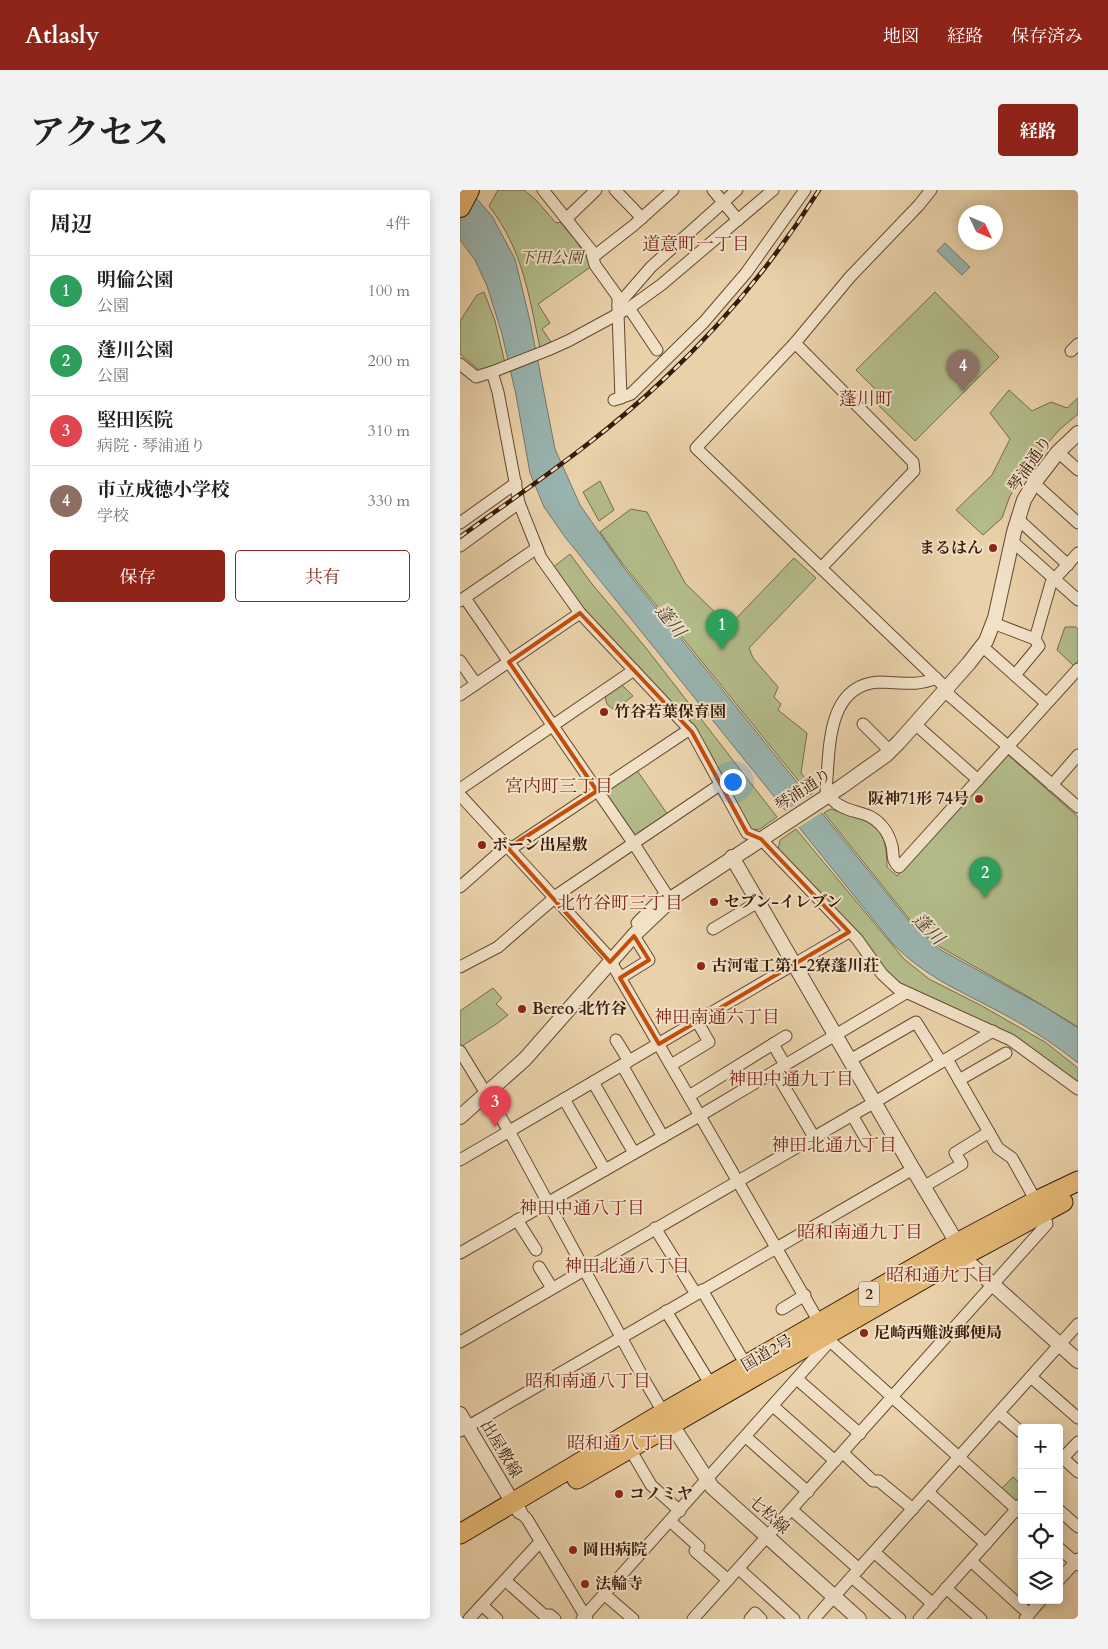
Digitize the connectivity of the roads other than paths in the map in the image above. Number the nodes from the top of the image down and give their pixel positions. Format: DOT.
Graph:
graph roads {
  1 [pos="469,190"];
  2 [pos="473,190"];
  3 [pos="543,190"];
  4 [pos="596,190"];
  5 [pos="615,190"];
  6 [pos="673,190"];
  7 [pos="713,190"];
  8 [pos="737,190"];
  9 [pos="773,190"];
  10 [pos="805,190"];
  11 [pos="931,190"];
  12 [pos="724,202"];
  13 [pos="460,207"];
  14 [pos="460,215"];
  15 [pos="642,218"];
  16 [pos="566,219"];
  17 [pos="738,220"];
  18 [pos="593,257"];
  19 [pos="621,309"];
  20 [pos="795,344"];
  21 [pos="657,350"];
  22 [pos="464,367"];
  23 [pos="492,372"];
  24 [pos="460,380"];
  25 [pos="1078,432"];
  26 [pos="1058,452"];
  27 [pos="1078,470"];
  28 [pos="516,483"];
  29 [pos="1034,484"];
  30 [pos="519,503"];
  31 [pos="462,517"];
  32 [pos="1017,518"];
  33 [pos="1078,523"];
  34 [pos="1012,542"];
  35 [pos="460,546"];
  36 [pos="537,548"];
  37 [pos="1078,553"];
  38 [pos="1068,564"];
  39 [pos="821,568"];
  40 [pos="1055,579"];
  41 [pos="463,600"];
  42 [pos="1078,600"];
  43 [pos="580,613"];
  44 [pos="993,623"];
  45 [pos="1035,639"];
  46 [pos="982,646"];
  47 [pos="460,660"];
  48 [pos="510,662"];
  49 [pos="1078,669"];
  50 [pos="634,670"];
  51 [pos="1015,675"];
  52 [pos="936,678"];
  53 [pos="476,684"];
  54 [pos="947,689"];
  55 [pos="460,695"];
  56 [pos="1046,703"];
  57 [pos="863,724"];
  58 [pos="915,724"];
  59 [pos="553,726"];
  60 [pos="690,729"];
  61 [pos="1008,747"];
  62 [pos="890,751"];
  63 [pos="1078,755"];
  64 [pos="978,780"];
  65 [pos="721,784"];
  66 [pos="1052,785"];
  67 [pos="460,789"];
  68 [pos="597,791"];
  69 [pos="460,795"];
  70 [pos="826,797"];
  71 [pos="1078,807"];
  72 [pos="761,839"];
  73 [pos="634,844"];
  74 [pos="508,848"];
  75 [pos="732,857"];
  76 [pos="460,887"];
  77 [pos="668,897"];
  78 [pos="554,898"];
  79 [pos="758,902"];
  80 [pos="713,929"];
  81 [pos="849,932"];
  82 [pos="634,936"];
  83 [pos="609,958"];
  84 [pos="794,964"];
  85 [pos="460,968"];
  86 [pos="620,978"];
  87 [pos="906,993"];
  88 [pos="697,1021"];
  89 [pos="993,1031"];
  90 [pos="835,1035"];
  91 [pos="786,1036"];
  92 [pos="616,1040"];
  93 [pos="658,1044"];
  94 [pos="773,1044"];
  95 [pos="460,1051"];
  96 [pos="1006,1053"];
  97 [pos="850,1060"];
  98 [pos="944,1060"];
  99 [pos="625,1063"];
  100 [pos="671,1065"];
  101 [pos="780,1068"];
  102 [pos="959,1080"];
  103 [pos="593,1082"];
  104 [pos="1078,1089"];
  105 [pos="485,1091"];
  106 [pos="689,1096"];
  107 [pos="564,1099"];
  108 [pos="875,1102"];
  109 [pos="701,1115"];
  110 [pos="852,1115"];
  111 [pos="460,1117"];
  112 [pos="509,1131"];
  113 [pos="989,1132"];
  114 [pos="814,1136"];
  115 [pos="663,1137"];
  116 [pos="867,1141"];
  117 [pos="634,1153"];
  118 [pos="460,1160"];
  119 [pos="605,1170"];
  120 [pos="913,1170"];
  121 [pos="737,1180"];
  122 [pos="1078,1181"];
  123 [pos="923,1186"];
  124 [pos="1078,1195"];
  125 [pos="548,1202"];
  126 [pos="1040,1207"];
  127 [pos="518,1220"];
  128 [pos="655,1228"];
  129 [pos="776,1248"];
  130 [pos="961,1249"];
  131 [pos="536,1250"];
  132 [pos="460,1253"];
  133 [pos="539,1267"];
  134 [pos="585,1269"];
  135 [pos="993,1285"];
  136 [pos="552,1288"];
  137 [pos="699,1292"];
  138 [pos="805,1295"];
  139 [pos="782,1309"];
  140 [pos="666,1311"];
  141 [pos="1078,1324"];
  142 [pos="826,1333"];
  143 [pos="621,1337"];
  144 [pos="460,1342"];
  145 [pos="1059,1344"];
  146 [pos="1078,1361"];
  147 [pos="746,1365"];
  148 [pos="1031,1377"];
  149 [pos="797,1379"];
  150 [pos="711,1385"];
  151 [pos="893,1398"];
  152 [pos="773,1406"];
  153 [pos="998,1413"];
  154 [pos="460,1414"];
  155 [pos="1078,1418"];
  156 [pos="667,1419"];
  157 [pos="464,1429"];
  158 [pos="1018,1430"];
  159 [pos="860,1434"];
  160 [pos="746,1436"];
  161 [pos="1078,1442"];
  162 [pos="630,1449"];
  163 [pos="839,1457"];
  164 [pos="959,1458"];
  165 [pos="1063,1458"];
  166 [pos="1063,1461"];
  167 [pos="1078,1472"];
  168 [pos="706,1481"];
  169 [pos="808,1492"];
  170 [pos="928,1492"];
  171 [pos="1018,1507"];
  172 [pos="516,1508"];
  173 [pos="913,1509"];
  174 [pos="792,1510"];
  175 [pos="680,1511"];
  176 [pos="1018,1511"];
  177 [pos="1063,1514"];
  178 [pos="670,1521"];
  179 [pos="1078,1527"];
  180 [pos="460,1534"];
  181 [pos="766,1536"];
  182 [pos="540,1542"];
  183 [pos="986,1544"];
  184 [pos="460,1548"];
  185 [pos="1063,1551"];
  186 [pos="874,1552"];
  187 [pos="971,1561"];
  188 [pos="1077,1562"];
  189 [pos="739,1569"];
  190 [pos="856,1573"];
  191 [pos="1063,1576"];
  192 [pos="505,1580"];
  193 [pos="728,1580"];
  194 [pos="946,1588"];
  195 [pos="604,1594"];
  196 [pos="834,1596"];
  197 [pos="933,1604"];
  198 [pos="1038,1604"];
  199 [pos="482,1605"];
  200 [pos="1027,1616"];
  201 [pos="584,1618"];
  202 [pos="697,1618"];
  203 [pos="468,1619"];
  204 [pos="497,1619"];
  205 [pos="555,1619"];
  206 [pos="633,1619"];
  207 [pos="750,1619"];
  208 [pos="761,1619"];
  209 [pos="794,1619"];
  210 [pos="814,1619"];
  211 [pos="858,1619"];
  212 [pos="900,1619"];
  213 [pos="919,1619"];
  214 [pos="981,1619"];
  1 -- 13 [label="highway"];
  2 -- 14 [label="highway"];
  3 -- 16 [label="street"];
  4 -- 16 [label="street"];
  5 -- 15 [label="street"];
  6 -- 15 [label="street"];
  7 -- 12 [label="street"];
  8 -- 12 [label="street"];
  9 -- 17 [label="street"];
  10 -- 19 [label="street"];
  11 -- 20 [label="street"];
  12 -- 17 [label="street"];
  12 -- 19 [label="street"];
  15 -- 18 [label="street"];
  16 -- 18 [label="street"];
  17 -- 19 [label="street"];
  18 -- 19 [label="street"];
  19 -- 21 [label="street"];
  19 -- 23 [label="street"];
  20 -- 39 [label="street"];
  20 -- 39 [label="street"];
  22 -- 23 [label="street"];
  22 -- 24 [label="street"];
  23 -- 28 [label="street"];
  25 -- 26 [label="street, 琴浦通り"];
  26 -- 27 [label="street"];
  26 -- 29 [label="street, 琴浦通り"];
  28 -- 30 [label="street"];
  28 -- 31 [label="street"];
  29 -- 32 [label="street, 琴浦通り"];
  29 -- 33 [label="street"];
  30 -- 35 [label="street"];
  30 -- 36 [label="street"];
  32 -- 34 [label="street, 琴浦通り"];
  32 -- 38 [label="street"];
  34 -- 40 [label="street"];
  34 -- 44 [label="street, 琴浦通り"];
  36 -- 41 [label="street"];
  36 -- 43 [label="street"];
  37 -- 38 [label="street"];
  38 -- 40 [label="street"];
  39 -- 52 [label="street"];
  40 -- 42 [label="street"];
  40 -- 45 [label="street"];
  41 -- 48 [label="street"];
  43 -- 48 [label="street"];
  43 -- 50 [label="street"];
  44 -- 45 [label="street"];
  44 -- 46 [label="street, 琴浦通り"];
  45 -- 51 [label="street"];
  46 -- 51 [label="street"];
  46 -- 54 [label="street, 琴浦通り"];
  47 -- 53 [label="street"];
  48 -- 53 [label="street"];
  48 -- 59 [label="street"];
  49 -- 56 [label="street"];
  50 -- 59 [label="street"];
  50 -- 60 [label="street"];
  51 -- 56 [label="street"];
  52 -- 54 [label="street"];
  52 -- 70 [label="street"];
  53 -- 55 [label="street"];
  54 -- 58 [label="street, 琴浦通り"];
  54 -- 61 [label="street"];
  56 -- 61 [label="street"];
  57 -- 62 [label="street"];
  58 -- 62 [label="street, 琴浦通り"];
  58 -- 64 [label="street"];
  59 -- 67 [label="street"];
  59 -- 68 [label="street"];
  60 -- 65 [label="street"];
  60 -- 68 [label="street"];
  61 -- 64 [label="street"];
  61 -- 66 [label="street"];
  62 -- 70 [label="street, 琴浦通り"];
  63 -- 66 [label="street"];
  64 -- 70 [label="street"];
  65 -- 72 [label="street"];
  65 -- 73 [label="street"];
  66 -- 71 [label="street"];
  68 -- 73 [label="street"];
  68 -- 74 [label="street"];
  69 -- 74 [label="street"];
  70 -- 72 [label="street, 琴浦通り"];
  72 -- 75 [label="street, 琴浦通り"];
  72 -- 81 [label="street"];
  73 -- 77 [label="street"];
  73 -- 78 [label="street"];
  74 -- 76 [label="street"];
  74 -- 78 [label="street"];
  75 -- 77 [label="street, 琴浦通り"];
  75 -- 79 [label="street"];
  77 -- 82 [label="street, 琴浦通り"];
  77 -- 83 [label="street"];
  78 -- 83 [label="street"];
  78 -- 85 [label="street"];
  79 -- 80 [label="street"];
  79 -- 84 [label="street"];
  81 -- 84 [label="street"];
  81 -- 87 [label="street"];
  82 -- 83 [label="street, 琴浦通り"];
  82 -- 86 [label="street"];
  83 -- 86 [label="street"];
  83 -- 105 [label="street, 琴浦通り"];
  84 -- 88 [label="street"];
  84 -- 90 [label="street"];
  86 -- 93 [label="street"];
  87 -- 89 [label="street"];
  87 -- 90 [label="street"];
  88 -- 93 [label="street"];
  88 -- 100 [label="street"];
  89 -- 98 [label="street"];
  89 -- 104 [label="street"];
  90 -- 97 [label="street"];
  90 -- 101 [label="street"];
  91 -- 94 [label="street"];
  92 -- 99 [label="street"];
  93 -- 99 [label="street"];
  93 -- 100 [label="street"];
  94 -- 101 [label="street"];
  94 -- 106 [label="street"];
  95 -- 105 [label="street"];
  96 -- 102 [label="street"];
  97 -- 98 [label="street"];
  97 -- 108 [label="street"];
  98 -- 102 [label="street"];
  98 -- 108 [label="street"];
  99 -- 103 [label="street"];
  99 -- 115 [label="street"];
  100 -- 106 [label="street"];
  101 -- 109 [label="street"];
  101 -- 114 [label="street"];
  102 -- 113 [label="street"];
  103 -- 107 [label="street"];
  103 -- 117 [label="street"];
  105 -- 111 [label="street, 琴浦通り"];
  105 -- 112 [label="street"];
  106 -- 109 [label="street"];
  107 -- 112 [label="street"];
  107 -- 119 [label="street"];
  108 -- 110 [label="street"];
  108 -- 120 [label="street"];
  109 -- 115 [label="street"];
  109 -- 121 [label="street"];
  110 -- 114 [label="street"];
  110 -- 116 [label="street"];
  112 -- 118 [label="street"];
  112 -- 125 [label="street"];
  113 -- 123 [label="street"];
  113 -- 126 [label="street"];
  114 -- 121 [label="street"];
  115 -- 117 [label="street"];
  117 -- 119 [label="street"];
  119 -- 125 [label="street"];
  120 -- 123 [label="street"];
  120 -- 129 [label="street"];
  121 -- 128 [label="street"];
  121 -- 129 [label="street"];
  122 -- 126 [label="highway, 国道2号 / 2"];
  123 -- 130 [label="street"];
  124 -- 126 [label="highway, 国道2号 / 2"];
  125 -- 127 [label="street"];
  125 -- 134 [label="street"];
  126 -- 130 [label="highway, 国道2号 / 2"];
  126 -- 135 [label="street"];
  127 -- 131 [label="street"];
  127 -- 132 [label="street"];
  128 -- 134 [label="street"];
  128 -- 137 [label="street"];
  129 -- 137 [label="street"];
  129 -- 138 [label="street"];
  130 -- 135 [label="street"];
  130 -- 142 [label="highway, 国道2号 / 2"];
  133 -- 136 [label="street"];
  134 -- 136 [label="street"];
  134 -- 143 [label="street"];
  135 -- 145 [label="street"];
  135 -- 151 [label="street"];
  136 -- 144 [label="street"];
  137 -- 140 [label="street"];
  137 -- 147 [label="street"];
  138 -- 139 [label="street"];
  138 -- 142 [label="street"];
  140 -- 143 [label="street"];
  140 -- 150 [label="street"];
  141 -- 145 [label="street"];
  142 -- 147 [label="highway, 国道2号 / 2"];
  142 -- 149 [label="street"];
  142 -- 151 [label="street"];
  142 -- 156 [label="highway, 国道2号 / 2"];
  143 -- 156 [label="street"];
  143 -- 157 [label="street"];
  145 -- 146 [label="street"];
  145 -- 148 [label="street"];
  147 -- 150 [label="highway, 国道2号 / 2"];
  148 -- 153 [label="street"];
  148 -- 155 [label="street"];
  149 -- 152 [label="street"];
  149 -- 159 [label="street"];
  150 -- 156 [label="highway, 国道2号 / 2"];
  151 -- 159 [label="street"];
  151 -- 164 [label="street"];
  152 -- 160 [label="street"];
  152 -- 163 [label="street"];
  153 -- 158 [label="street"];
  153 -- 164 [label="street"];
  154 -- 157 [label="street, 出屋敷線"];
  156 -- 162 [label="highway, 国道2号 / 2"];
  156 -- 168 [label="street, 七松線"];
  156 -- 172 [label="highway, 国道2号 / 2"];
  157 -- 172 [label="street, 出屋敷線"];
  159 -- 163 [label="street"];
  160 -- 168 [label="street"];
  160 -- 169 [label="street"];
  161 -- 165 [label="street"];
  162 -- 172 [label="highway, 国道2号 / 2"];
  162 -- 175 [label="street"];
  163 -- 169 [label="street"];
  163 -- 173 [label="street"];
  164 -- 170 [label="street"];
  164 -- 171 [label="street"];
  166 -- 167 [label="street"];
  168 -- 175 [label="street"];
  168 -- 181 [label="street, 七松線"];
  169 -- 174 [label="street"];
  170 -- 173 [label="street"];
  170 -- 183 [label="street"];
  172 -- 180 [label="highway, 国道2号 / 2"];
  172 -- 182 [label="street"];
  172 -- 184 [label="highway, 国道2号 / 2"];
  173 -- 186 [label="street"];
  174 -- 181 [label="street"];
  174 -- 190 [label="street"];
  175 -- 178 [label="street"];
  176 -- 183 [label="street"];
  177 -- 179 [label="street"];
  178 -- 193 [label="street"];
  178 -- 195 [label="street"];
  181 -- 189 [label="street"];
  181 -- 196 [label="street, 七松線"];
  182 -- 192 [label="street"];
  182 -- 201 [label="street"];
  183 -- 187 [label="street"];
  185 -- 188 [label="street"];
  186 -- 190 [label="street"];
  186 -- 197 [label="street"];
  187 -- 194 [label="street"];
  187 -- 200 [label="street"];
  188 -- 191 [label="street"];
  189 -- 193 [label="street"];
  189 -- 209 [label="street"];
  190 -- 196 [label="street"];
  190 -- 212 [label="street"];
  192 -- 199 [label="street"];
  192 -- 205 [label="street"];
  193 -- 202 [label="street"];
  194 -- 197 [label="street"];
  194 -- 214 [label="street"];
  195 -- 201 [label="street"];
  195 -- 206 [label="street"];
  196 -- 210 [label="street"];
  196 -- 211 [label="street, 七松線"];
  197 -- 213 [label="street"];
  198 -- 200 [label="street"];
  199 -- 203 [label="street"];
  199 -- 204 [label="street"];
  207 -- 208 [label="street"];
}
